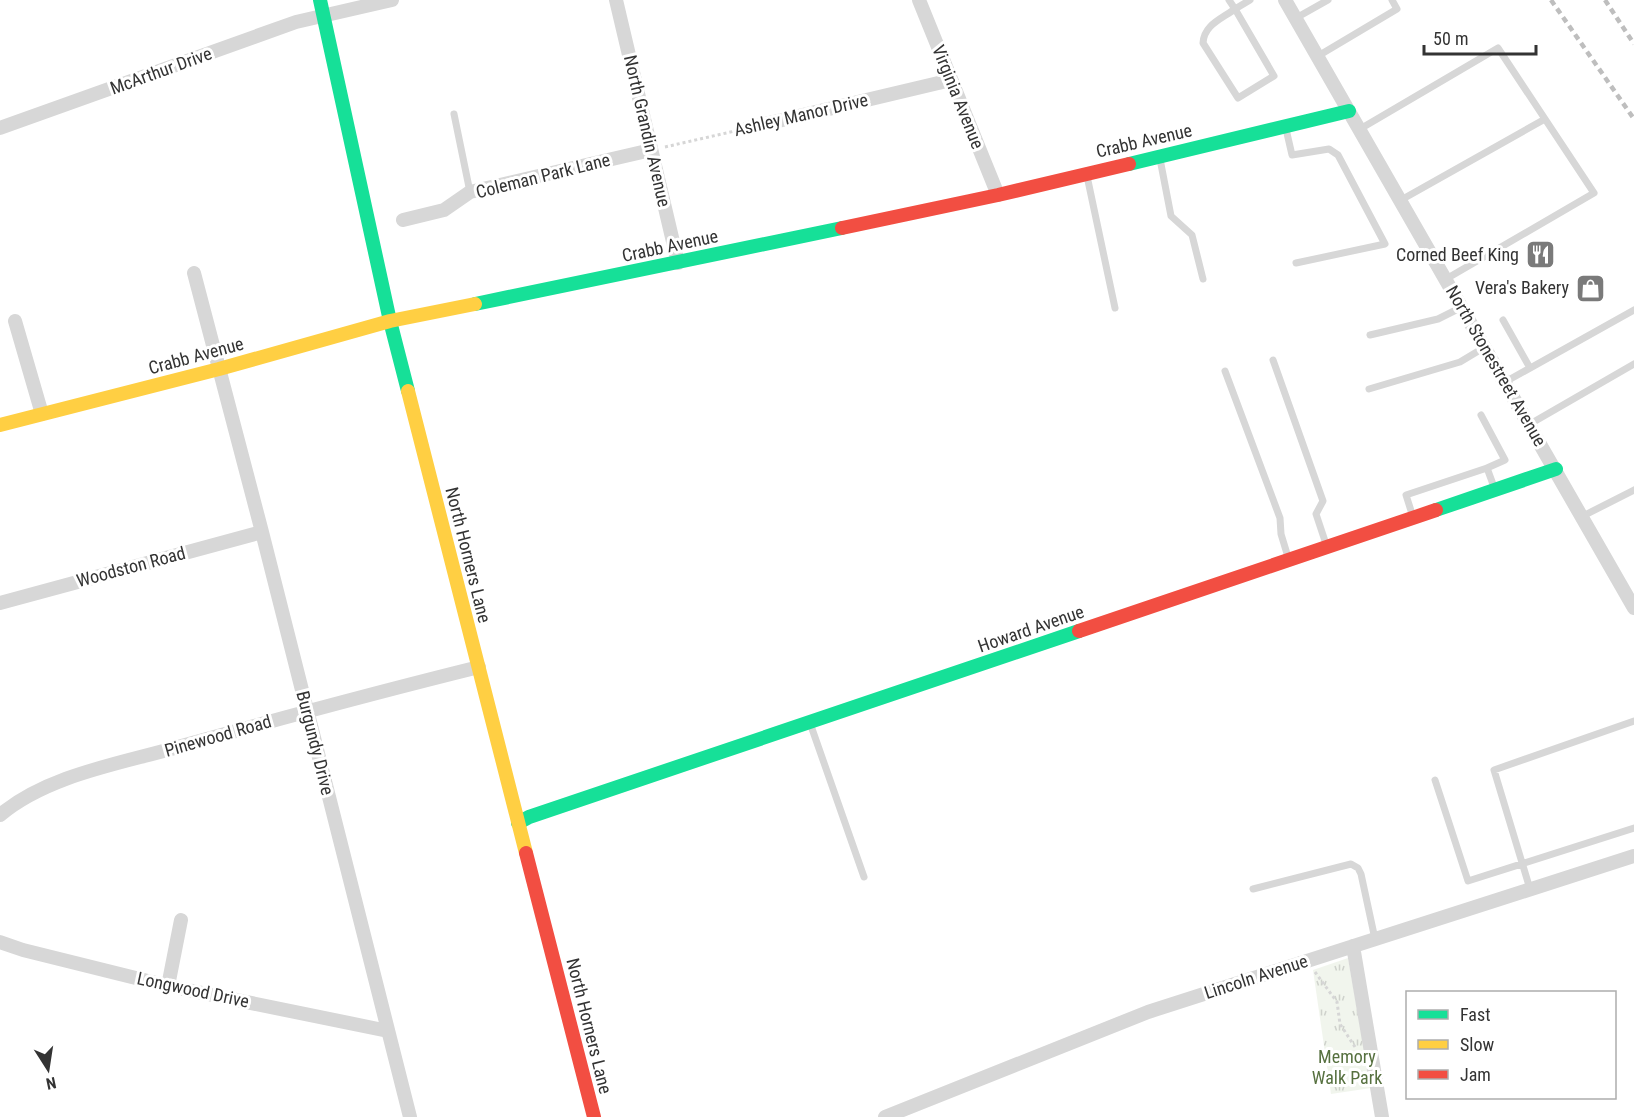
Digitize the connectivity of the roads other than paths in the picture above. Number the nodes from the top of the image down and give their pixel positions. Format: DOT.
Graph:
graph roads {
  1 [pos="320,0"];
  2 [pos="392,0"];
  3 [pos="616,0"];
  4 [pos="919,0"];
  5 [pos="1229,0"];
  6 [pos="1250,0"];
  7 [pos="1285,0"];
  8 [pos="1328,0"];
  9 [pos="1392,0"];
  10 [pos="1234,9"];
  11 [pos="323,16"];
  12 [pos="1296,18"];
  13 [pos="1318,56"];
  14 [pos="951,80"];
  15 [pos="1349,111"];
  16 [pos="454,114"];
  17 [pos="1545,119"];
  18 [pos="1285,126"];
  19 [pos="0,128"];
  20 [pos="748,128"];
  21 [pos="1360,129"];
  22 [pos="651,150"];
  23 [pos="1159,156"];
  24 [pos="1086,174"];
  25 [pos="470,192"];
  26 [pos="998,195"];
  27 [pos="1401,200"];
  28 [pos="403,220"];
  29 [pos="678,263"];
  30 [pos="1296,263"];
  31 [pos="194,273"];
  32 [pos="1203,279"];
  33 [pos="1446,279"];
  34 [pos="1462,307"];
  35 [pos="1115,308"];
  36 [pos="1634,310"];
  37 [pos="1503,320"];
  38 [pos="15,321"];
  39 [pos="390,321"];
  40 [pos="1371,335"];
  41 [pos="1485,347"];
  42 [pos="1274,360"];
  43 [pos="1634,364"];
  44 [pos="1530,368"];
  45 [pos="219,369"];
  46 [pos="1225,371"];
  47 [pos="1505,382"];
  48 [pos="1369,389"];
  49 [pos="42,414"];
  50 [pos="1481,415"];
  51 [pos="1530,424"];
  52 [pos="0,425"];
  53 [pos="1487,468"];
  54 [pos="1556,468"];
  55 [pos="1494,489"];
  56 [pos="1634,490"];
  57 [pos="1583,516"];
  58 [pos="1413,517"];
  59 [pos="262,532"];
  60 [pos="1327,547"];
  61 [pos="1289,560"];
  62 [pos="0,603"];
  63 [pos="1634,608"];
  64 [pos="478,667"];
  65 [pos="306,711"];
  66 [pos="1634,721"];
  67 [pos="810,723"];
  68 [pos="1435,780"];
  69 [pos="0,815"];
  70 [pos="518,823"];
  71 [pos="1634,828"];
  72 [pos="1634,856"];
  73 [pos="1522,863"];
  74 [pos="864,878"];
  75 [pos="1253,889"];
  76 [pos="1530,889"];
  77 [pos="181,920"];
  78 [pos="1375,939"];
  79 [pos="0,942"];
  80 [pos="1353,946"];
  81 [pos="168,986"];
  82 [pos="388,1031"];
  83 [pos="410,1117"];
  84 [pos="594,1117"];
  85 [pos="885,1117"];
  86 [pos="1382,1117"];
  1 -- 11 [label="street, North Horners Lane"];
  2 -- 11 [label="street, McArthur Drive"];
  3 -- 22 [label="street, North Grandin Avenue"];
  4 -- 14 [label="street, Virginia Avenue"];
  5 -- 10 [label="lane"];
  6 -- 10 [label="lane"];
  7 -- 12 [label="street, North Stonestreet Avenue"];
  8 -- 12 [label="lane"];
  9 -- 13 [label="lane"];
  10 -- 10 [label="lane"];
  11 -- 19 [label="street, McArthur Drive"];
  11 -- 39 [label="street, North Horners Lane"];
  12 -- 13 [label="street, North Stonestreet Avenue"];
  13 -- 15 [label="street, North Stonestreet Avenue"];
  14 -- 20 [label="street, Ashley Manor Drive"];
  14 -- 26 [label="street, Virginia Avenue"];
  15 -- 18 [label="street, Crabb Avenue"];
  15 -- 21 [label="street, North Stonestreet Avenue"];
  16 -- 25 [label="lane"];
  17 -- 21 [label="lane"];
  17 -- 27 [label="lane"];
  17 -- 33 [label="lane"];
  18 -- 23 [label="street, Crabb Avenue"];
  18 -- 30 [label="lane"];
  21 -- 27 [label="street, North Stonestreet Avenue"];
  22 -- 25 [label="street, Coleman Park Lane"];
  22 -- 29 [label="street, North Grandin Avenue"];
  23 -- 24 [label="street, Crabb Avenue"];
  23 -- 32 [label="lane"];
  24 -- 26 [label="street, Crabb Avenue"];
  24 -- 35 [label="lane"];
  25 -- 28 [label="street, Coleman Park Lane"];
  26 -- 29 [label="street, Crabb Avenue"];
  27 -- 33 [label="street, North Stonestreet Avenue"];
  29 -- 39 [label="street, Crabb Avenue"];
  31 -- 45 [label="street, Burgundy Drive"];
  33 -- 34 [label="street, North Stonestreet Avenue"];
  34 -- 40 [label="lane"];
  34 -- 41 [label="street, North Stonestreet Avenue"];
  36 -- 44 [label="lane"];
  37 -- 44 [label="lane"];
  38 -- 49 [label="street"];
  39 -- 45 [label="street, Crabb Avenue"];
  39 -- 64 [label="street, North Horners Lane"];
  41 -- 47 [label="street, North Stonestreet Avenue"];
  41 -- 48 [label="lane"];
  42 -- 60 [label="lane"];
  43 -- 51 [label="lane"];
  44 -- 47 [label="lane"];
  45 -- 49 [label="street, Crabb Avenue"];
  45 -- 59 [label="street, Burgundy Drive"];
  46 -- 61 [label="lane"];
  47 -- 51 [label="street, North Stonestreet Avenue"];
  49 -- 52 [label="street, Crabb Avenue"];
  50 -- 53 [label="lane"];
  51 -- 54 [label="street, North Stonestreet Avenue"];
  53 -- 55 [label="lane"];
  53 -- 58 [label="lane"];
  54 -- 55 [label="street, Howard Avenue"];
  54 -- 57 [label="street, North Stonestreet Avenue"];
  55 -- 58 [label="street, Howard Avenue"];
  56 -- 57 [label="lane"];
  57 -- 63 [label="street, North Stonestreet Avenue"];
  58 -- 60 [label="street, Howard Avenue"];
  59 -- 62 [label="street, Woodston Road"];
  59 -- 65 [label="street, Burgundy Drive"];
  60 -- 61 [label="street, Howard Avenue"];
  61 -- 67 [label="street, Howard Avenue"];
  64 -- 65 [label="street, Pinewood Road"];
  64 -- 70 [label="street, North Horners Lane"];
  65 -- 69 [label="street, Pinewood Road"];
  65 -- 82 [label="street, Burgundy Drive"];
  66 -- 73 [label="lane"];
  67 -- 70 [label="street, Howard Avenue"];
  67 -- 74 [label="lane"];
  68 -- 73 [label="lane"];
  70 -- 84 [label="street, North Horners Lane"];
  71 -- 73 [label="lane"];
  72 -- 76 [label="street, Lincoln Avenue"];
  73 -- 76 [label="lane"];
  75 -- 78 [label="lane"];
  76 -- 78 [label="street, Lincoln Avenue"];
  77 -- 81 [label="street"];
  78 -- 80 [label="street, Lincoln Avenue"];
  79 -- 81 [label="street, Longwood Drive"];
  80 -- 85 [label="street, Lincoln Avenue"];
  80 -- 86 [label="street"];
  81 -- 82 [label="street, Longwood Drive"];
  82 -- 83 [label="street, Burgundy Drive"];
}
